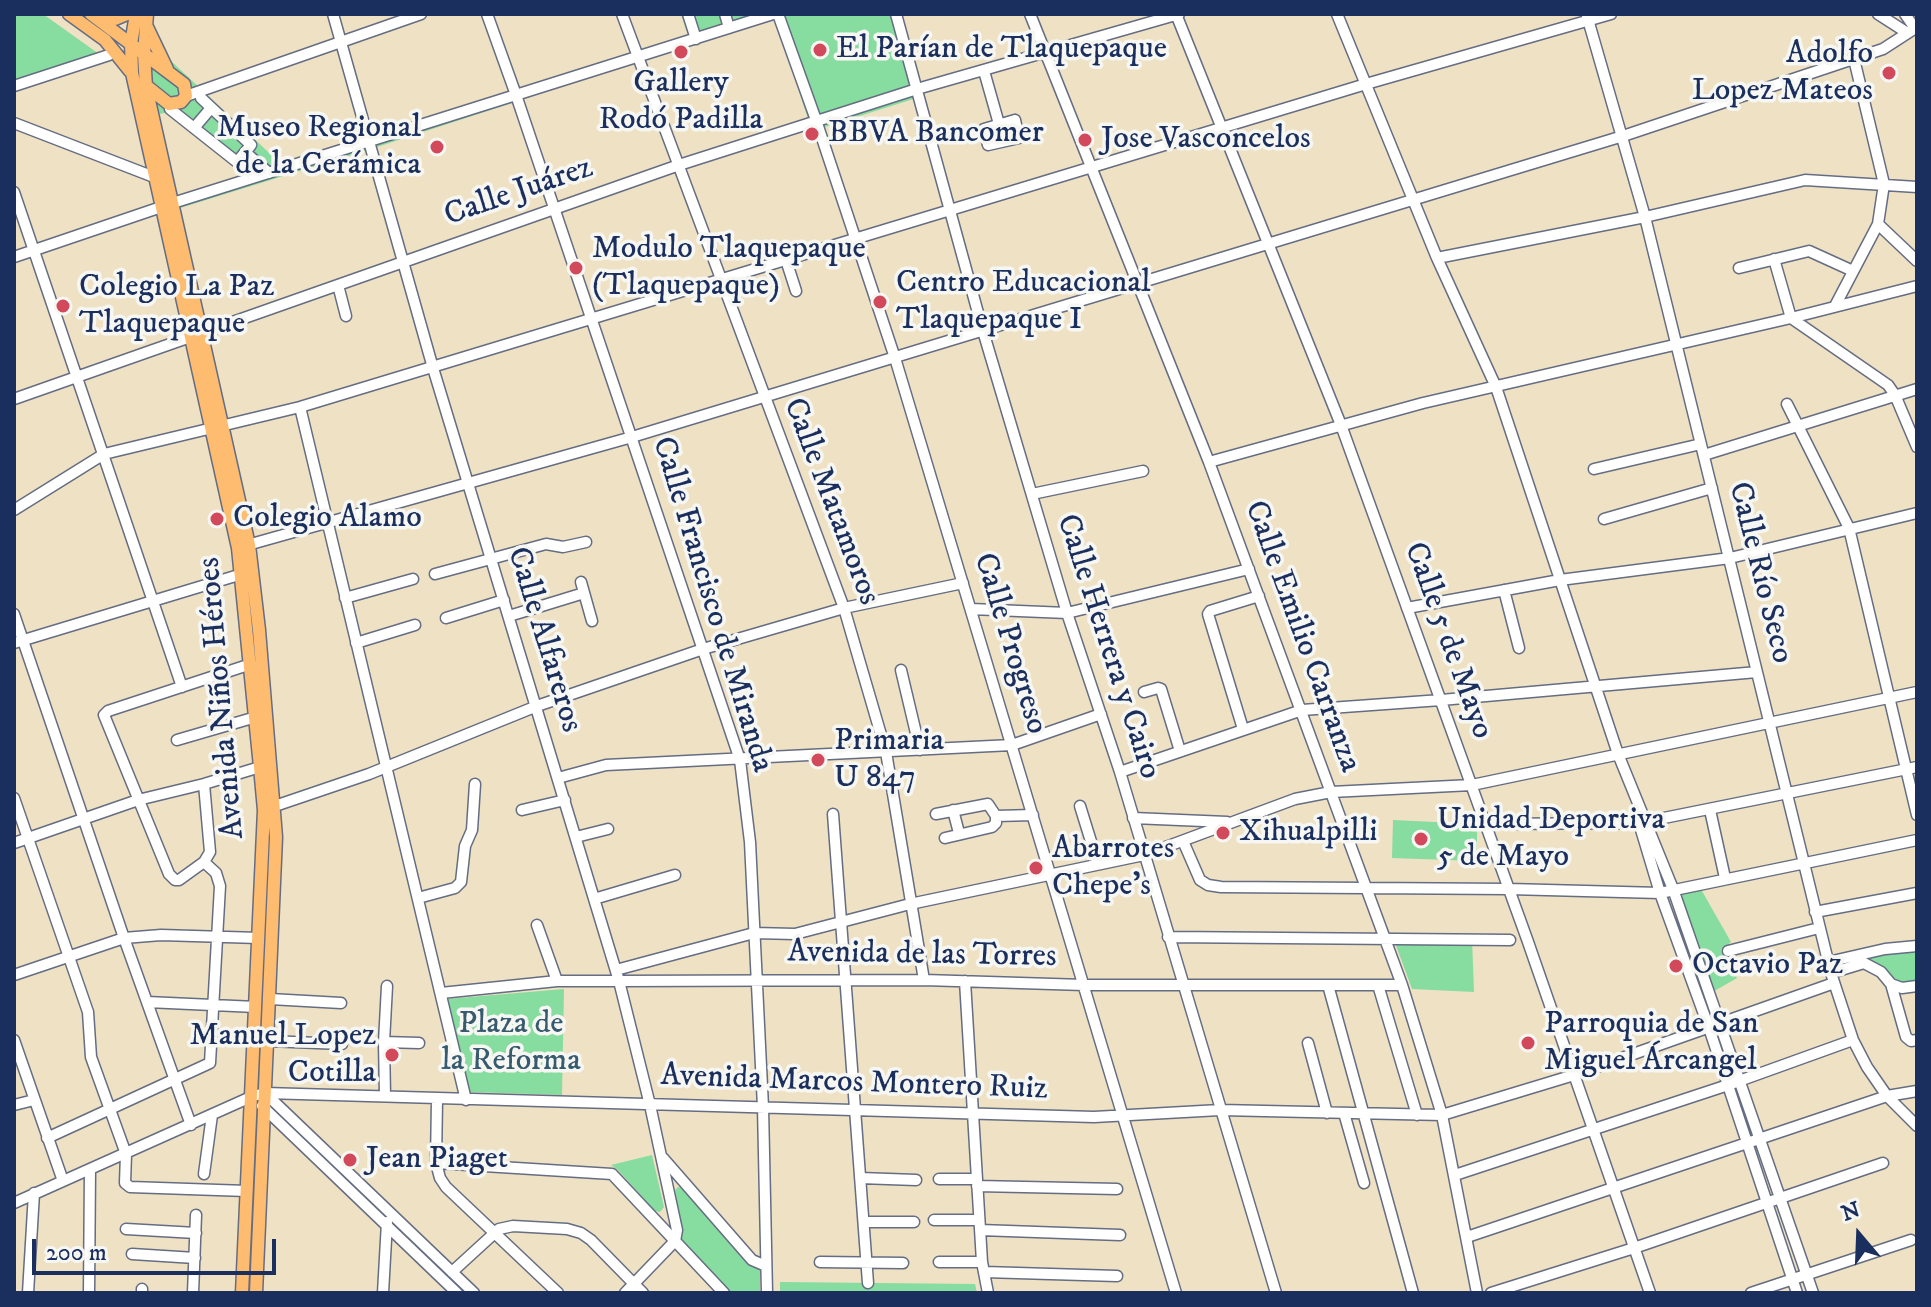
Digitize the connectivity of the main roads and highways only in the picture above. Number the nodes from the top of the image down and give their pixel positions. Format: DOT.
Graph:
graph roads {
  1 [pos="69,14"];
  2 [pos="91,14"];
  3 [pos="127,14"];
  4 [pos="143,17"];
  5 [pos="131,44"];
  6 [pos="144,54"];
  7 [pos="168,72"];
  8 [pos="132,73"];
  9 [pos="146,87"];
  10 [pos="166,206"];
  11 [pos="243,546"];
  12 [pos="269,808"];
  13 [pos="259,1094"];
  14 [pos="242,1293"];
  15 [pos="256,1293"];
  1 -- 8 [label="main road"];
  2 -- 3 [label="main road"];
  2 -- 5 [label="main road"];
  4 -- 5 [label="main road, Avenida Niños Héroes"];
  4 -- 6 [label="main road, Avenida Niños Héroes"];
  4 -- 7 [label="main road"];
  5 -- 6 [label="main road"];
  5 -- 8 [label="main road, Avenida Niños Héroes"];
  6 -- 7 [label="main road"];
  6 -- 9 [label="main road, Avenida Niños Héroes"];
  7 -- 9 [label="main road"];
  8 -- 9 [label="main road"];
  8 -- 10 [label="main road, Avenida Niños Héroes"];
  9 -- 10 [label="main road, Avenida Niños Héroes"];
  10 -- 11 [label="main road, Avenida Niños Héroes"];
  11 -- 12 [label="main road, Avenida Niños Héroes"];
  11 -- 12 [label="main road, Avenida Niños Héroes"];
  12 -- 13 [label="main road, Avenida Niños Héroes"];
  12 -- 13 [label="main road, Avenida Niños Héroes"];
  13 -- 14 [label="main road, Avenida Niños Héroes"];
  13 -- 15 [label="main road, Avenida Niños Héroes"];
}
